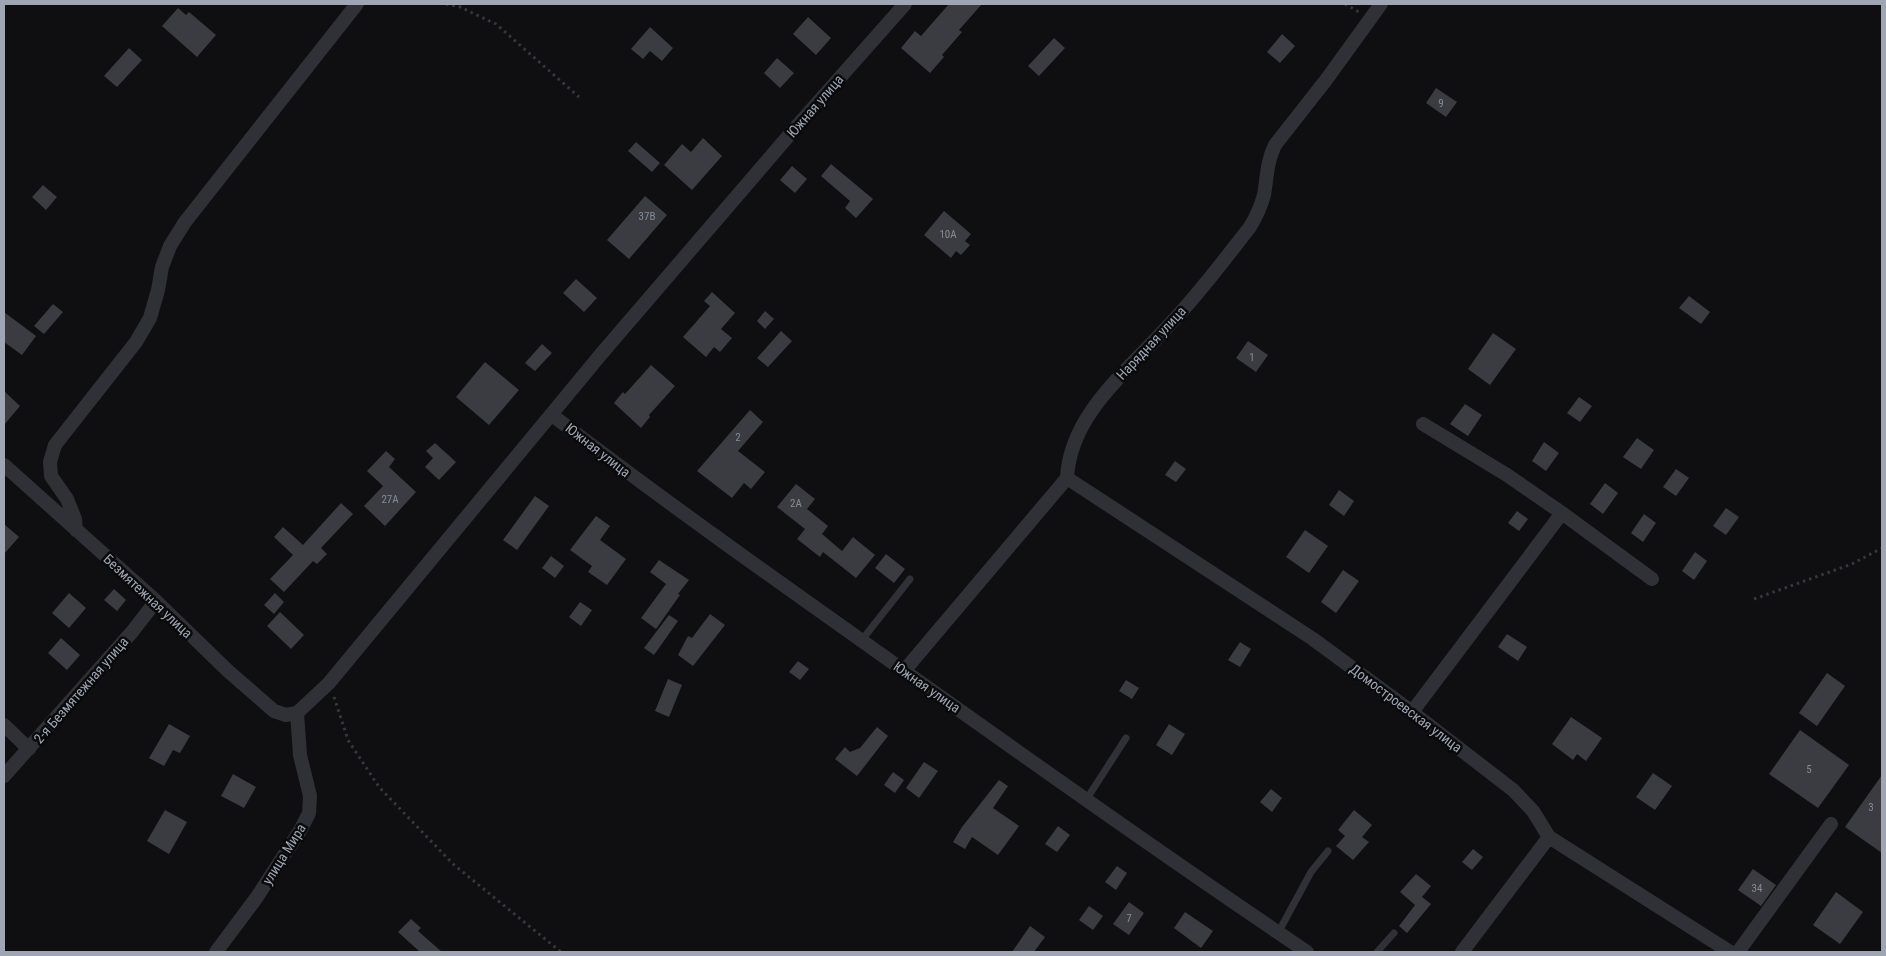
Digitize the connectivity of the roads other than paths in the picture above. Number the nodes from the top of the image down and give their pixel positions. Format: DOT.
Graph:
graph roads {
  1 [pos="357,4"];
  2 [pos="905,4"];
  3 [pos="1381,4"];
  4 [pos="552,415"];
  5 [pos="1424,424"];
  6 [pos="4,465"];
  7 [pos="1067,478"];
  8 [pos="1562,513"];
  9 [pos="76,530"];
  10 [pos="910,579"];
  11 [pos="1652,579"];
  12 [pos="156,602"];
  13 [pos="862,641"];
  14 [pos="904,671"];
  15 [pos="1412,712"];
  16 [pos="297,713"];
  17 [pos="4,725"];
  18 [pos="1126,738"];
  19 [pos="29,749"];
  20 [pos="4,776"];
  21 [pos="1086,800"];
  22 [pos="1831,824"];
  23 [pos="1549,837"];
  24 [pos="1328,851"];
  25 [pos="1278,933"];
  26 [pos="1394,933"];
  27 [pos="216,952"];
  28 [pos="1307,952"];
  29 [pos="1377,952"];
  30 [pos="1462,952"];
  31 [pos="1730,952"];
  32 [pos="1738,952"];
  1 -- 9 [label="street"];
  2 -- 4 [label="street, Южная улица"];
  3 -- 7 [label="street, Нарядная улица"];
  4 -- 13 [label="street, Южная улица"];
  4 -- 16 [label="street, Южная улица"];
  5 -- 8 [label="street"];
  6 -- 9 [label="street, Безмятежная улица"];
  7 -- 14 [label="street"];
  7 -- 15 [label="street, Домостроевская улица"];
  8 -- 11 [label="street"];
  8 -- 15 [label="street"];
  9 -- 12 [label="street, Безмятежная улица"];
  10 -- 13 [label="lane"];
  12 -- 16 [label="street, Безмятежная улица"];
  12 -- 19 [label="street, 2-я Безмятежная улица"];
  13 -- 14 [label="street, Южная улица"];
  14 -- 21 [label="street, Южная улица"];
  15 -- 23 [label="street, Домостроевская улица"];
  16 -- 27 [label="street, улица Мира"];
  17 -- 19 [label="street"];
  18 -- 21 [label="lane"];
  19 -- 20 [label="street, 2-я Безмятежная улица"];
  21 -- 25 [label="street, Южная улица"];
  22 -- 32 [label="street"];
  23 -- 30 [label="street"];
  23 -- 31 [label="street, Домостроевская улица"];
  24 -- 25 [label="lane"];
  25 -- 28 [label="street, Южная улица"];
  26 -- 29 [label="lane"];
}
